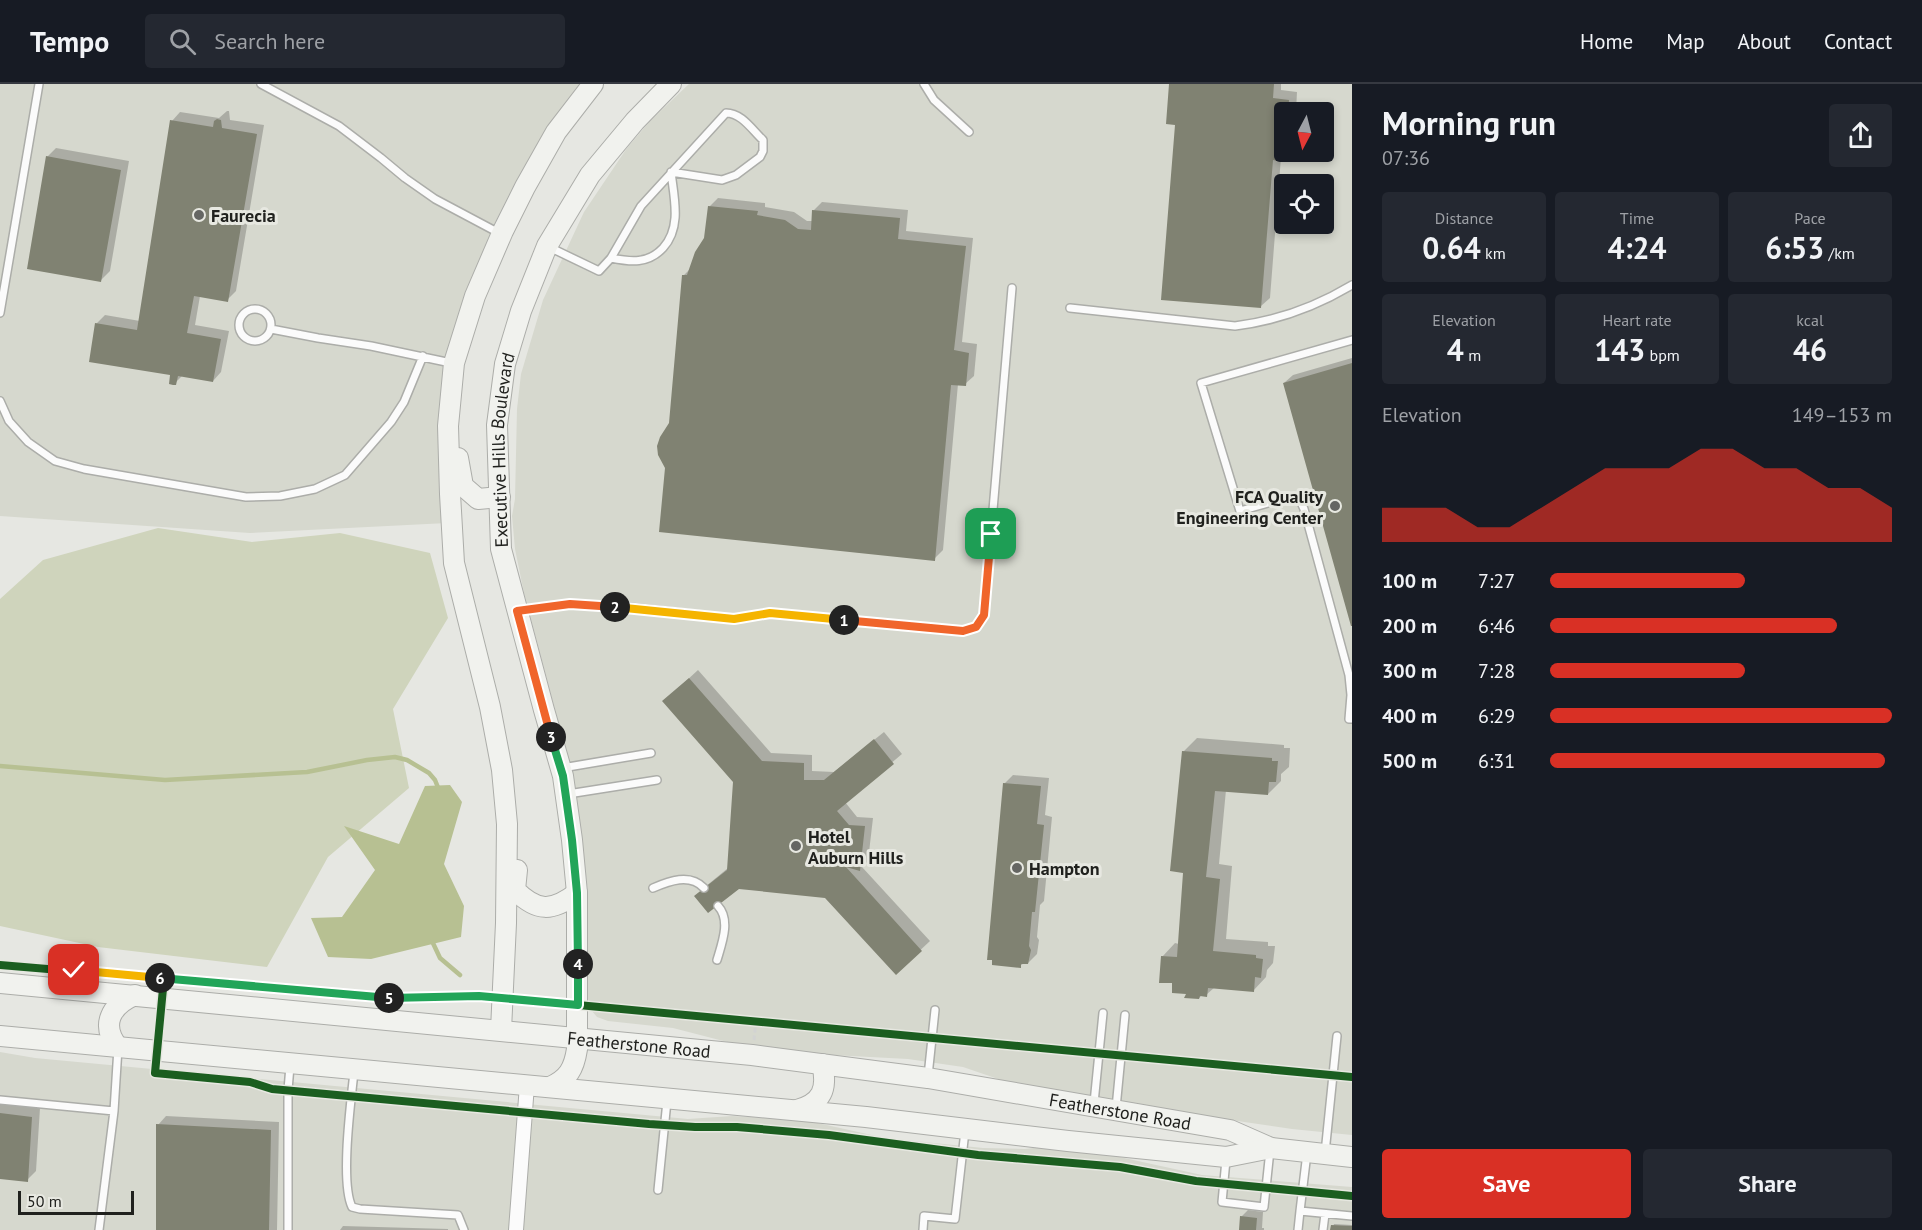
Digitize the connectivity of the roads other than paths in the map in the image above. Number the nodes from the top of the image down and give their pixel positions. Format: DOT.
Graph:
graph roads {
  1 [pos="39,84"];
  2 [pos="261,84"];
  3 [pos="593,84"];
  4 [pos="654,84"];
  5 [pos="671,84"];
  6 [pos="924,84"];
  7 [pos="969,132"];
  8 [pos="670,172"];
  9 [pos="590,175"];
  10 [pos="502,234"];
  11 [pos="547,246"];
  12 [pos="611,258"];
  13 [pos="1352,285"];
  14 [pos="1012,288"];
  15 [pos="1070,309"];
  16 [pos="0,313"];
  17 [pos="271,329"];
  18 [pos="1352,340"];
  19 [pos="423,356"];
  20 [pos="454,363"];
  21 [pos="0,401"];
  22 [pos="500,497"];
  23 [pos="517,611"];
  24 [pos="1352,719"];
  25 [pos="651,753"];
  26 [pos="561,768"];
  27 [pos="502,770"];
  28 [pos="657,780"];
  29 [pos="566,794"];
  30 [pos="654,888"];
  31 [pos="704,888"];
  32 [pos="577,893"];
  33 [pos="718,906"];
  34 [pos="717,960"];
  35 [pos="0,983"];
  36 [pos="135,995"];
  37 [pos="935,1010"];
  38 [pos="1103,1013"];
  39 [pos="1125,1015"];
  40 [pos="501,1030"];
  41 [pos="0,1036"];
  42 [pos="1337,1036"];
  43 [pos="578,1037"];
  44 [pos="118,1047"];
  45 [pos="290,1064"];
  46 [pos="822,1064"];
  47 [pos="354,1070"];
  48 [pos="928,1078"];
  49 [pos="526,1085"];
  50 [pos="550,1088"];
  51 [pos="667,1098"];
  52 [pos="0,1100"];
  53 [pos="1094,1107"];
  54 [pos="797,1110"];
  55 [pos="114,1111"];
  56 [pos="1116,1111"];
  57 [pos="965,1128"];
  58 [pos="1271,1148"];
  59 [pos="1316,1153"];
  60 [pos="1226,1157"];
  61 [pos="1352,1157"];
  62 [pos="657,1190"];
  63 [pos="1300,1212"];
  64 [pos="1324,1214"];
  65 [pos="1352,1216"];
  66 [pos="99,1230"];
  67 [pos="288,1230"];
  68 [pos="464,1230"];
  69 [pos="516,1230"];
  70 [pos="923,1230"];
  71 [pos="1298,1230"];
  72 [pos="1323,1230"];
  1 -- 16 [label="lane"];
  2 -- 10 [label="lane"];
  3 -- 10 [label="main road"];
  4 -- 9 [label="main road"];
  5 -- 9 [label="main road, Executive Hills Boulevard"];
  6 -- 7 [label="lane"];
  8 -- 8 [label="lane"];
  8 -- 12 [label="lane"];
  8 -- 12 [label="lane"];
  9 -- 11 [label="main road, Executive Hills Boulevard"];
  10 -- 20 [label="main road"];
  11 -- 12 [label="lane"];
  11 -- 22 [label="main road, Executive Hills Boulevard"];
  13 -- 15 [label="lane"];
  14 -- 23 [label="lane"];
  17 -- 17 [label="lane"];
  17 -- 19 [label="lane"];
  18 -- 24 [label="lane"];
  19 -- 20 [label="lane"];
  19 -- 21 [label="lane"];
  20 -- 22 [label="main road"];
  20 -- 27 [label="main road"];
  22 -- 23 [label="main road, Executive Hills Boulevard"];
  23 -- 26 [label="main road, Executive Hills Boulevard"];
  25 -- 26 [label="lane"];
  26 -- 29 [label="main road, Executive Hills Boulevard"];
  27 -- 32 [label="main road"];
  27 -- 40 [label="main road"];
  28 -- 29 [label="lane"];
  29 -- 32 [label="main road, Executive Hills Boulevard"];
  30 -- 31 [label="lane"];
  32 -- 43 [label="main road, Executive Hills Boulevard"];
  33 -- 34 [label="lane"];
  35 -- 36 [label="main road, Featherstone Road"];
  36 -- 40 [label="main road, Featherstone Road"];
  36 -- 44 [label="main road"];
  37 -- 48 [label="lane"];
  38 -- 53 [label="lane"];
  39 -- 56 [label="lane"];
  40 -- 43 [label="main road, Featherstone Road"];
  41 -- 44 [label="main road, Featherstone Road"];
  42 -- 59 [label="lane"];
  43 -- 46 [label="main road, Featherstone Road"];
  43 -- 50 [label="main road, Executive Hills Boulevard"];
  44 -- 45 [label="main road, Featherstone Road"];
  44 -- 55 [label="lane"];
  45 -- 47 [label="main road, Featherstone Road"];
  45 -- 67 [label="lane"];
  46 -- 48 [label="main road, Featherstone Road"];
  46 -- 54 [label="main road"];
  47 -- 49 [label="main road, Featherstone Road"];
  47 -- 68 [label="lane"];
  48 -- 53 [label="main road, Featherstone Road"];
  49 -- 50 [label="main road, Featherstone Road"];
  49 -- 69 [label="street"];
  50 -- 51 [label="main road, Featherstone Road"];
  51 -- 54 [label="main road, Featherstone Road"];
  51 -- 62 [label="lane"];
  52 -- 55 [label="lane"];
  53 -- 56 [label="main road, Featherstone Road"];
  54 -- 57 [label="main road, Featherstone Road"];
  55 -- 66 [label="lane"];
  56 -- 58 [label="main road, Featherstone Road"];
  57 -- 60 [label="main road, Featherstone Road"];
  57 -- 70 [label="lane"];
  58 -- 59 [label="main road, Featherstone Road"];
  58 -- 60 [label="main road, Featherstone Road"];
  58 -- 60 [label="lane"];
  59 -- 61 [label="main road, Featherstone Road"];
  59 -- 63 [label="lane"];
  63 -- 64 [label="lane"];
  63 -- 71 [label="lane"];
  64 -- 65 [label="lane"];
  64 -- 72 [label="lane"];
}
